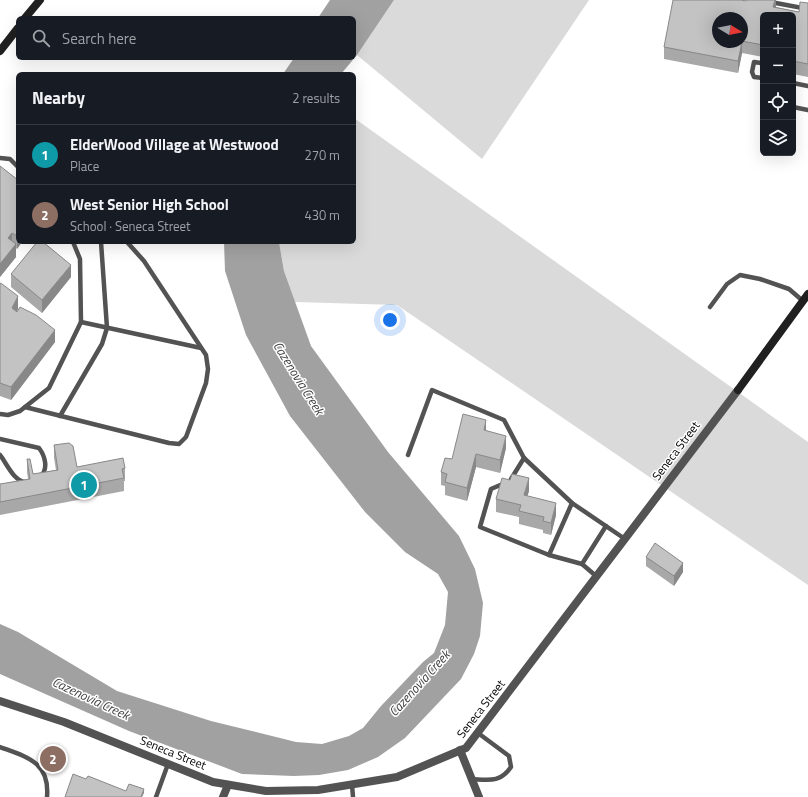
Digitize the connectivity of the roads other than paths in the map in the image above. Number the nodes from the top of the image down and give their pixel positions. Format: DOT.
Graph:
graph roads {
  1 [pos="40,0"];
  2 [pos="760,0"];
  3 [pos="808,9"];
  4 [pos="28,16"];
  5 [pos="16,30"];
  6 [pos="0,50"];
  7 [pos="760,63"];
  8 [pos="760,77"];
  9 [pos="796,84"];
  10 [pos="808,86"];
  11 [pos="796,108"];
  12 [pos="808,110"];
  13 [pos="0,158"];
  14 [pos="16,165"];
  15 [pos="74,244"];
  16 [pos="101,244"];
  17 [pos="130,244"];
  18 [pos="806,298"];
  19 [pos="710,307"];
  20 [pos="81,322"];
  21 [pos="107,328"];
  22 [pos="201,348"];
  23 [pos="738,390"];
  24 [pos="25,407"];
  25 [pos="0,414"];
  26 [pos="60,416"];
  27 [pos="0,439"];
  28 [pos="0,455"];
  29 [pos="408,456"];
  30 [pos="524,458"];
  31 [pos="572,503"];
  32 [pos="606,526"];
  33 [pos="625,539"];
  34 [pos="548,555"];
  35 [pos="582,564"];
  36 [pos="596,576"];
  37 [pos="0,701"];
  38 [pos="478,733"];
  39 [pos="0,747"];
  40 [pos="460,750"];
  41 [pos="168,764"];
  42 [pos="472,779"];
  43 [pos="228,785"];
  44 [pos="352,785"];
  45 [pos="47,797"];
  46 [pos="156,797"];
  47 [pos="223,797"];
  48 [pos="353,797"];
  49 [pos="479,797"];
  1 -- 4 [label="main road"];
  2 -- 3 [label="lane"];
  5 -- 6 [label="main road"];
  7 -- 8 [label="lane"];
  9 -- 10 [label="lane"];
  11 -- 12 [label="lane"];
  13 -- 14 [label="lane"];
  15 -- 20 [label="lane"];
  16 -- 21 [label="lane"];
  17 -- 22 [label="lane"];
  18 -- 19 [label="lane"];
  18 -- 23 [label="main road, Seneca Street"];
  20 -- 21 [label="lane"];
  20 -- 24 [label="lane"];
  21 -- 22 [label="lane"];
  21 -- 26 [label="lane"];
  22 -- 26 [label="lane"];
  23 -- 33 [label="street, Seneca Street"];
  24 -- 25 [label="lane"];
  24 -- 26 [label="lane"];
  27 -- 28 [label="lane"];
  29 -- 30 [label="lane"];
  30 -- 31 [label="lane"];
  30 -- 34 [label="lane"];
  31 -- 32 [label="lane"];
  31 -- 34 [label="lane"];
  32 -- 33 [label="lane"];
  32 -- 35 [label="lane"];
  33 -- 36 [label="street, Seneca Street"];
  34 -- 35 [label="lane"];
  35 -- 36 [label="lane"];
  36 -- 38 [label="street, Seneca Street"];
  37 -- 41 [label="street, Seneca Street"];
  38 -- 40 [label="street, Seneca Street"];
  38 -- 42 [label="lane"];
  39 -- 45 [label="lane"];
  40 -- 42 [label="street"];
  40 -- 44 [label="street, Seneca Street"];
  41 -- 43 [label="street, Seneca Street"];
  41 -- 46 [label="lane"];
  42 -- 49 [label="street"];
  43 -- 44 [label="street, Seneca Street"];
  43 -- 47 [label="street"];
  44 -- 48 [label="lane"];
}
